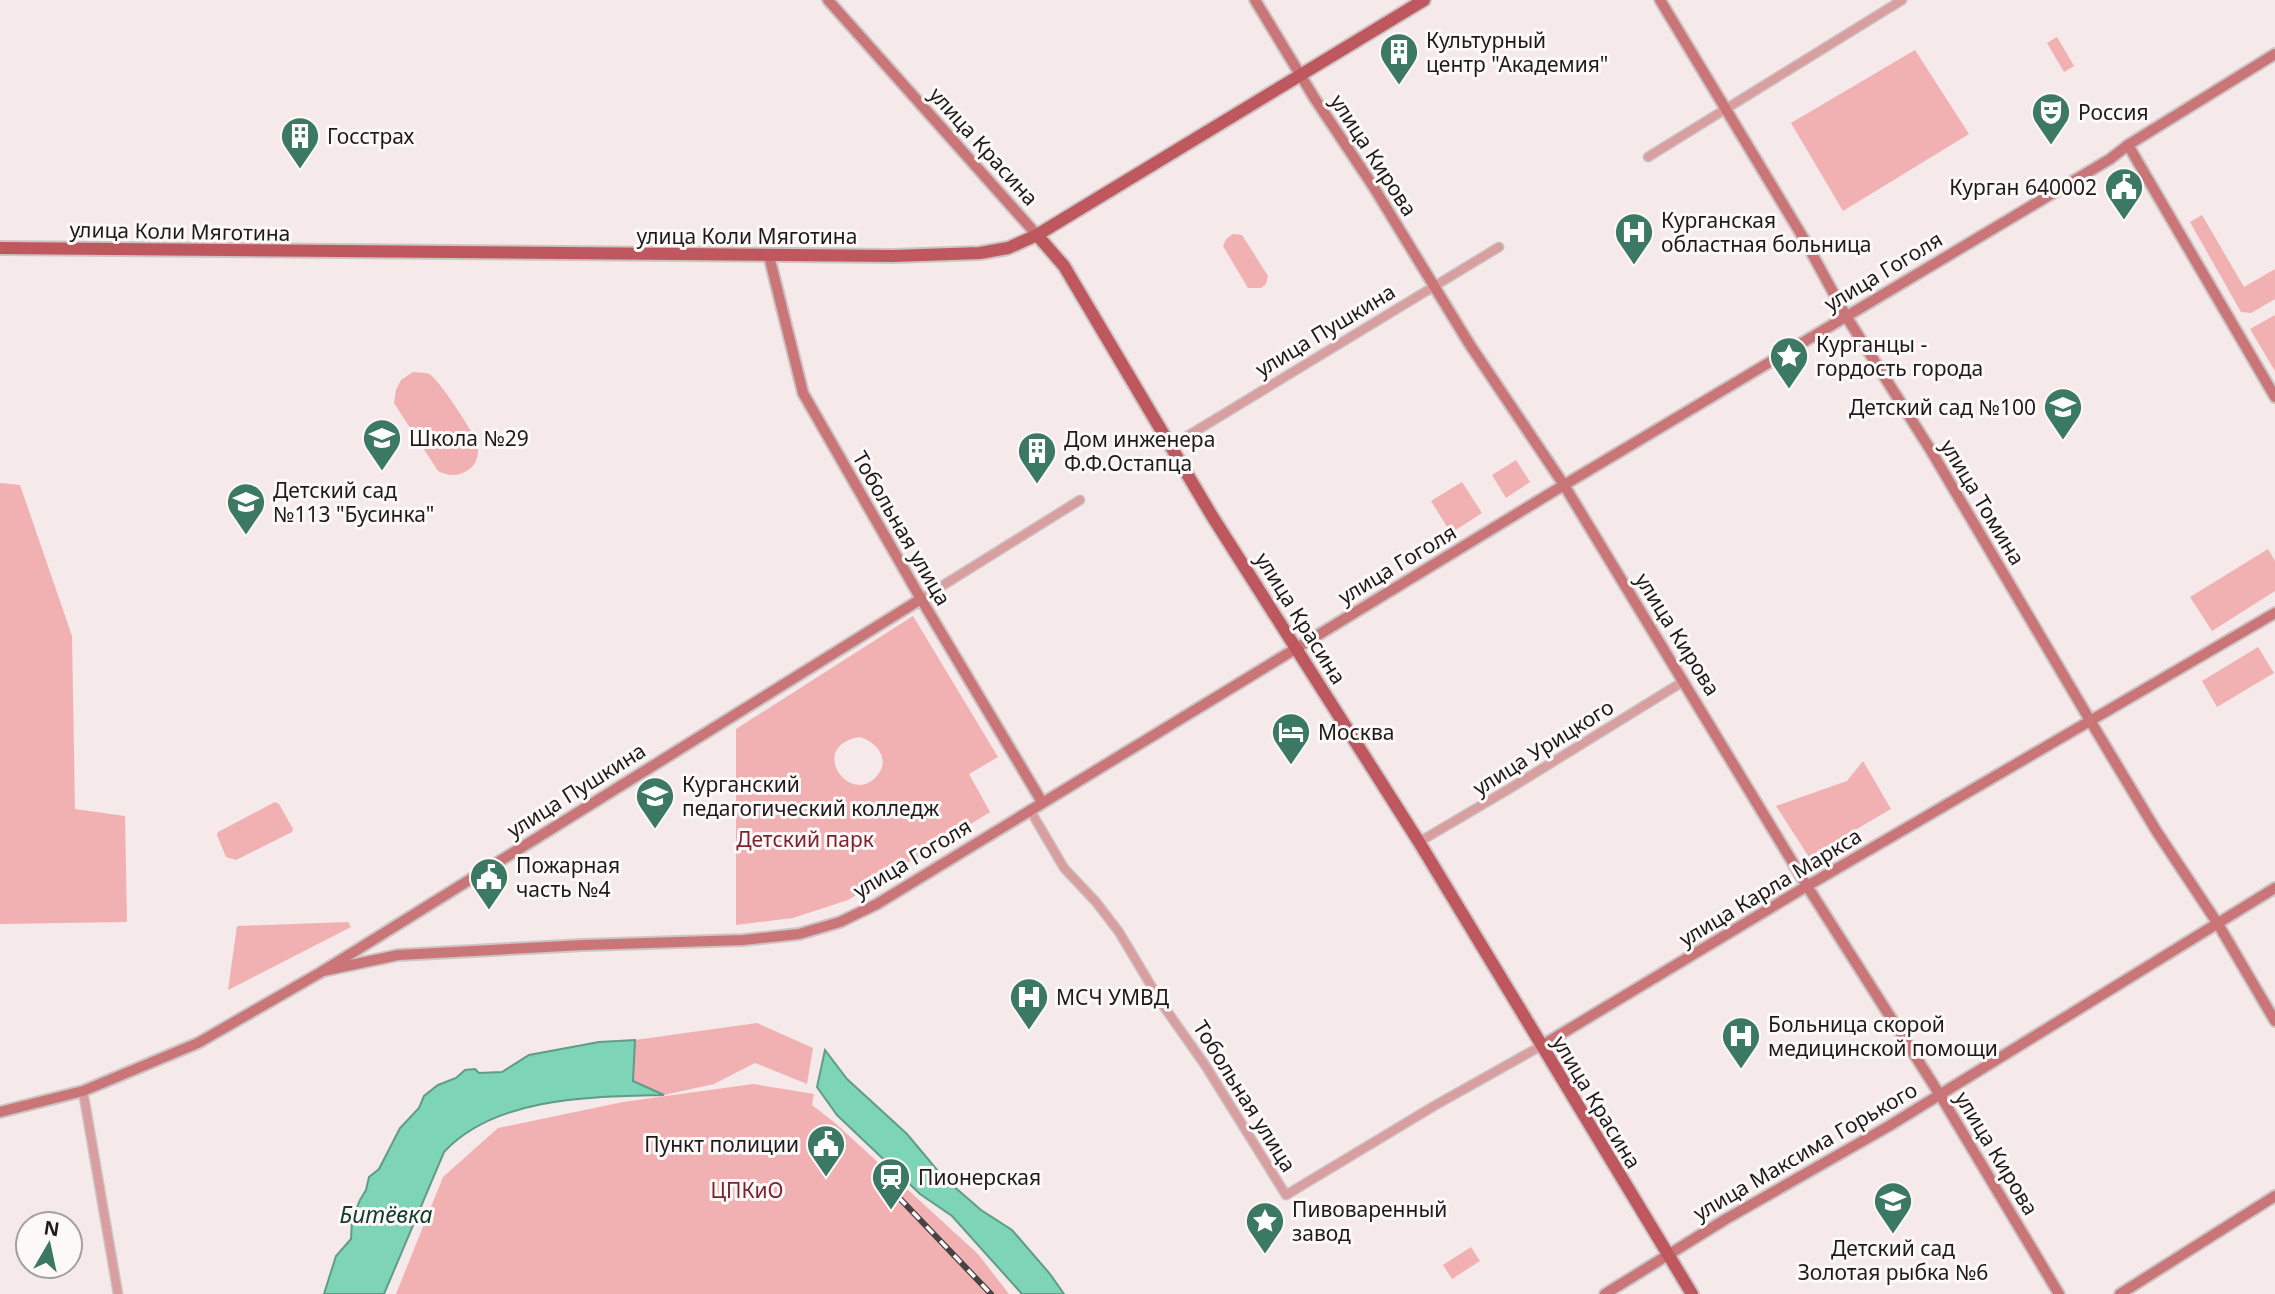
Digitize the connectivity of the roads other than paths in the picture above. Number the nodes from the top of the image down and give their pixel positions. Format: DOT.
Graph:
graph roads {
  1 [pos="828,0"];
  2 [pos="1255,0"];
  3 [pos="1424,0"];
  4 [pos="1660,0"];
  5 [pos="1902,0"];
  6 [pos="2275,54"];
  7 [pos="1301,75"];
  8 [pos="1727,109"];
  9 [pos="2128,145"];
  10 [pos="1648,157"];
  11 [pos="1037,235"];
  12 [pos="1499,247"];
  13 [pos="0,248"];
  14 [pos="769,256"];
  15 [pos="1434,287"];
  16 [pos="1846,316"];
  17 [pos="2275,397"];
  18 [pos="1171,446"];
  19 [pos="1564,485"];
  20 [pos="1080,500"];
  21 [pos="921,599"];
  22 [pos="2275,614"];
  23 [pos="1297,648"];
  24 [pos="1684,681"];
  25 [pos="2091,722"];
  26 [pos="1042,802"];
  27 [pos="1030,810"];
  28 [pos="1419,842"];
  29 [pos="1807,886"];
  30 [pos="2275,888"];
  31 [pos="2218,924"];
  32 [pos="323,971"];
  33 [pos="2275,1021"];
  34 [pos="1541,1046"];
  35 [pos="83,1091"];
  36 [pos="1940,1095"];
  37 [pos="0,1112"];
  38 [pos="1286,1195"];
  39 [pos="2275,1196"];
  40 [pos="1667,1254"];
  41 [pos="118,1294"];
  42 [pos="1605,1294"];
  43 [pos="1692,1294"];
  44 [pos="2059,1294"];
  45 [pos="2120,1294"];
  1 -- 11 [label="street, улица Красина"];
  2 -- 7 [label="street, улица Кирова"];
  3 -- 7 [label="main road, улица Коли Мяготина"];
  4 -- 8 [label="street, улица Томина"];
  5 -- 8 [label="street"];
  6 -- 9 [label="street, улица Гоголя"];
  7 -- 11 [label="main road, улица Коли Мяготина"];
  7 -- 15 [label="street, улица Кирова"];
  8 -- 10 [label="street"];
  8 -- 16 [label="street, улица Томина"];
  9 -- 16 [label="street, улица Гоголя"];
  9 -- 17 [label="street"];
  11 -- 14 [label="main road, улица Коли Мяготина"];
  11 -- 18 [label="main road, улица Красина"];
  12 -- 15 [label="street, улица Пушкина"];
  13 -- 14 [label="main road, улица Коли Мяготина"];
  14 -- 21 [label="street, Тобольная улица"];
  15 -- 18 [label="street, улица Пушкина"];
  15 -- 19 [label="street, улица Кирова"];
  16 -- 19 [label="street, улица Гоголя"];
  16 -- 25 [label="street, улица Томина"];
  18 -- 23 [label="main road, улица Красина"];
  19 -- 23 [label="street, улица Гоголя"];
  19 -- 24 [label="street, улица Кирова"];
  20 -- 21 [label="street, улица Пушкина"];
  21 -- 26 [label="street, Тобольная улица"];
  21 -- 32 [label="street, улица Пушкина"];
  22 -- 25 [label="street, улица Карла Маркса"];
  23 -- 26 [label="street, улица Гоголя"];
  23 -- 28 [label="main road, улица Красина"];
  24 -- 28 [label="street, улица Урицкого"];
  24 -- 29 [label="street, улица Кирова"];
  25 -- 29 [label="street, улица Карла Маркса"];
  25 -- 31 [label="street, улица Томина"];
  26 -- 27 [label="street, улица Гоголя"];
  27 -- 32 [label="street, улица Гоголя"];
  27 -- 38 [label="street, Тобольная улица"];
  28 -- 34 [label="main road, улица Красина"];
  29 -- 34 [label="street, улица Карла Маркса"];
  29 -- 36 [label="street, улица Кирова"];
  30 -- 31 [label="street, улица Максима Горького"];
  31 -- 33 [label="street, улица Томина"];
  31 -- 36 [label="street, улица Максима Горького"];
  32 -- 35 [label="street, улица Пушкина"];
  34 -- 38 [label="street, улица Карла Маркса"];
  34 -- 40 [label="main road, улица Красина"];
  35 -- 37 [label="street, улица Пушкина"];
  35 -- 41 [label="street"];
  36 -- 40 [label="street, улица Максима Горького"];
  36 -- 44 [label="street, улица Кирова"];
  39 -- 45 [label="street"];
  40 -- 42 [label="street, улица Максима Горького"];
  40 -- 43 [label="main road, улица Красина"];
}
